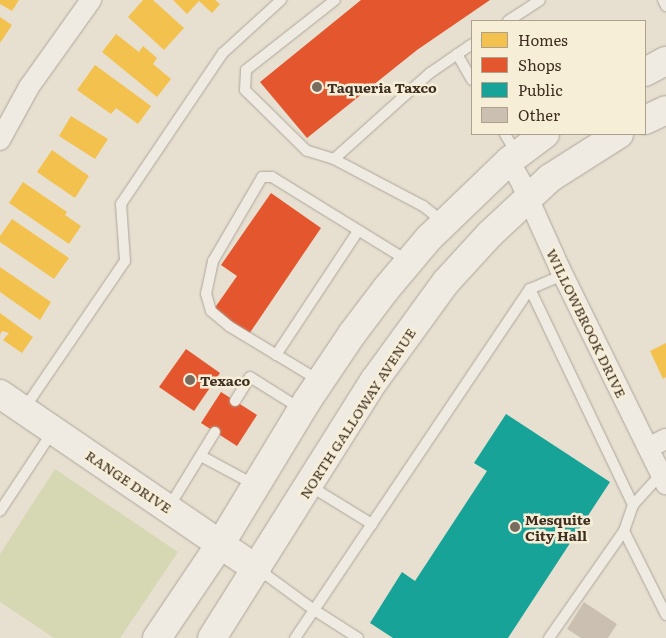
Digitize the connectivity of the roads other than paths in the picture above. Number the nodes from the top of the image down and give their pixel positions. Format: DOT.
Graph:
graph roads {
  1 [pos="91,0"];
  2 [pos="281,0"];
  3 [pos="335,0"];
  4 [pos="540,0"];
  5 [pos="662,0"];
  6 [pos="666,6"];
  7 [pos="510,20"];
  8 [pos="471,45"];
  9 [pos="457,54"];
  10 [pos="666,61"];
  11 [pos="646,71"];
  12 [pos="471,78"];
  13 [pos="666,110"];
  14 [pos="646,120"];
  15 [pos="543,135"];
  16 [pos="618,135"];
  17 [pos="0,140"];
  18 [pos="510,149"];
  19 [pos="334,159"];
  20 [pos="528,198"];
  21 [pos="444,223"];
  22 [pos="358,231"];
  23 [pos="409,262"];
  24 [pos="563,275"];
  25 [pos="530,289"];
  26 [pos="276,355"];
  27 [pos="320,382"];
  28 [pos="0,394"];
  29 [pos="235,401"];
  30 [pos="24,410"];
  31 [pos="302,410"];
  32 [pos="54,430"];
  33 [pos="215,432"];
  34 [pos="657,443"];
  35 [pos="201,456"];
  36 [pos="663,479"];
  37 [pos="310,485"];
  38 [pos="256,486"];
  39 [pos="633,505"];
  40 [pos="169,508"];
  41 [pos="0,511"];
  42 [pos="372,524"];
  43 [pos="624,530"];
  44 [pos="221,543"];
  45 [pos="257,568"];
  46 [pos="314,610"];
  47 [pos="666,615"];
  48 [pos="156,638"];
  49 [pos="212,638"];
  50 [pos="295,638"];
  51 [pos="358,638"];
  52 [pos="549,638"];
  1 -- 17 [label="street"];
  2 -- 30 [label="lane"];
  3 -- 19 [label="lane"];
  4 -- 7 [label="lane"];
  5 -- 6 [label="lane"];
  8 -- 9 [label="lane"];
  9 -- 12 [label="lane"];
  9 -- 19 [label="lane"];
  10 -- 11 [label="main road"];
  13 -- 14 [label="main road"];
  15 -- 18 [label="main road"];
  16 -- 20 [label="main road, NORTH GALLOWAY AVENUE"];
  18 -- 20 [label="street, WILLOWBROOK DRIVE"];
  18 -- 21 [label="main road"];
  19 -- 21 [label="lane"];
  20 -- 24 [label="street, WILLOWBROOK DRIVE"];
  20 -- 37 [label="main road, NORTH GALLOWAY AVENUE"];
  21 -- 23 [label="main road"];
  22 -- 23 [label="lane"];
  22 -- 26 [label="lane"];
  22 -- 26 [label="lane"];
  23 -- 27 [label="main road"];
  24 -- 25 [label="lane"];
  24 -- 34 [label="street, WILLOWBROOK DRIVE"];
  25 -- 39 [label="lane"];
  25 -- 42 [label="lane"];
  26 -- 27 [label="lane"];
  27 -- 31 [label="main road"];
  28 -- 30 [label="main road, RANGE DRIVE"];
  29 -- 31 [label="lane"];
  30 -- 32 [label="main road, RANGE DRIVE"];
  31 -- 38 [label="main road"];
  32 -- 40 [label="main road, RANGE DRIVE"];
  32 -- 41 [label="lane"];
  33 -- 35 [label="lane"];
  34 -- 36 [label="street, WILLOWBROOK DRIVE"];
  35 -- 38 [label="lane"];
  35 -- 40 [label="lane"];
  36 -- 39 [label="lane"];
  37 -- 42 [label="lane"];
  37 -- 45 [label="main road, NORTH GALLOWAY AVENUE"];
  38 -- 44 [label="main road"];
  39 -- 43 [label="lane"];
  40 -- 44 [label="main road, RANGE DRIVE"];
  42 -- 46 [label="lane"];
  43 -- 47 [label="lane"];
  43 -- 52 [label="lane"];
  44 -- 45 [label="main road, RANGE DRIVE"];
  44 -- 48 [label="main road"];
  45 -- 46 [label="lane"];
  45 -- 49 [label="main road, NORTH GALLOWAY AVENUE"];
  46 -- 50 [label="lane"];
  46 -- 51 [label="lane"];
}
